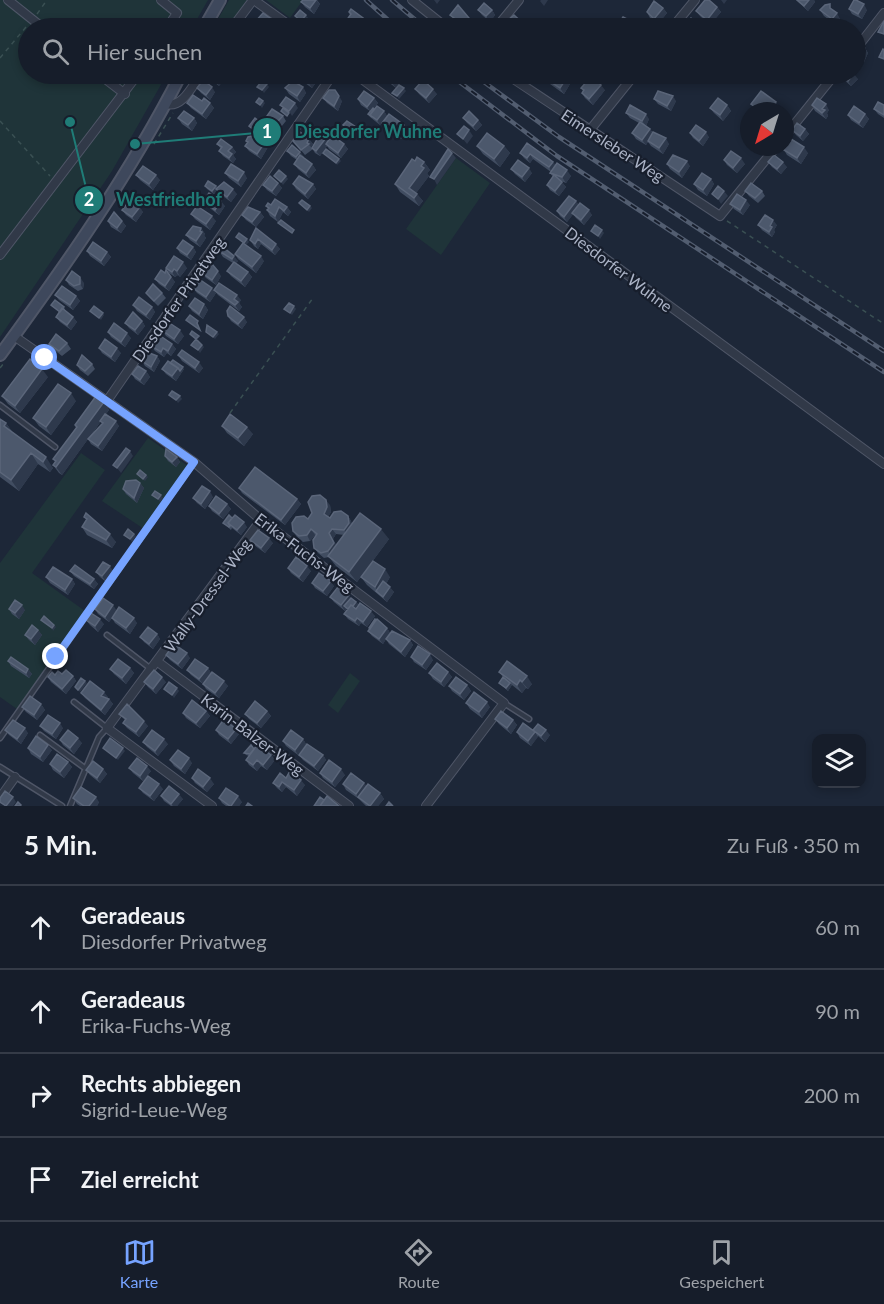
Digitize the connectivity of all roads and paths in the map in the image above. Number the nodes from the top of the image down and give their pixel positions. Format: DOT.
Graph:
graph roads {
  1 [pos="8,0"];
  2 [pos="47,0"];
  3 [pos="161,0"];
  4 [pos="220,0"];
  5 [pos="253,0"];
  6 [pos="412,0"];
  7 [pos="519,0"];
  8 [pos="695,0"];
  9 [pos="884,14"];
  10 [pos="30,18"];
  11 [pos="34,18"];
  12 [pos="174,18"];
  13 [pos="210,18"];
  14 [pos="240,18"];
  15 [pos="279,18"];
  16 [pos="434,18"];
  17 [pos="504,18"];
  18 [pos="680,18"];
  19 [pos="866,36"];
  20 [pos="18,37"];
  21 [pos="0,58"];
  22 [pos="112,84"];
  23 [pos="132,84"];
  24 [pos="178,84"];
  25 [pos="194,84"];
  26 [pos="326,84"];
  27 [pos="369,84"];
  28 [pos="521,84"];
  29 [pos="627,84"];
  30 [pos="827,84"];
  31 [pos="125,94"];
  32 [pos="169,107"];
  33 [pos="0,121"];
  34 [pos="794,125"];
  35 [pos="590,130"];
  36 [pos="156,141"];
  37 [pos="769,156"];
  38 [pos="56,183"];
  39 [pos="720,216"];
  40 [pos="0,255"];
  41 [pos="313,298"];
  42 [pos="884,324"];
  43 [pos="14,336"];
  44 [pos="0,355"];
  45 [pos="107,401"];
  46 [pos="0,405"];
  47 [pos="230,413"];
  48 [pos="55,447"];
  49 [pos="194,462"];
  50 [pos="884,464"];
  51 [pos="261,520"];
  52 [pos="107,635"];
  53 [pos="158,662"];
  54 [pos="152,670"];
  55 [pos="74,702"];
  56 [pos="504,703"];
  57 [pos="529,719"];
  58 [pos="107,728"];
  59 [pos="40,735"];
  60 [pos="0,738"];
  61 [pos="0,768"];
  62 [pos="86,769"];
  63 [pos="15,777"];
  64 [pos="0,798"];
  65 [pos="62,806"];
  66 [pos="70,806"];
  67 [pos="212,806"];
  68 [pos="349,806"];
  69 [pos="426,806"];
  1 -- 10 [label="street"];
  2 -- 11 [label="path"];
  3 -- 12 [label="street"];
  4 -- 13 [label="main road"];
  5 -- 14 [label="street"];
  5 -- 15 [label="street"];
  6 -- 16 [label="street"];
  7 -- 17 [label="street"];
  8 -- 18 [label="street"];
  9 -- 19 [label="street"];
  20 -- 21 [label="path"];
  22 -- 31 [label="street"];
  23 -- 31 [label="street"];
  24 -- 32 [label="main road"];
  25 -- 32 [label="street"];
  26 -- 45 [label="street, Diesdorfer Privatweg"];
  27 -- 50 [label="street, Diesdorfer Wuhne"];
  28 -- 35 [label="street, Eimersleber Weg"];
  29 -- 35 [label="street"];
  30 -- 34 [label="street"];
  31 -- 38 [label="street"];
  32 -- 36 [label="path"];
  32 -- 43 [label="main road"];
  33 -- 38 [label="path"];
  35 -- 39 [label="street, Eimersleber Weg"];
  37 -- 39 [label="street"];
  38 -- 40 [label="street"];
  39 -- 42 [label="path"];
  41 -- 47 [label="path"];
  43 -- 44 [label="main road"];
  43 -- 45 [label="street"];
  45 -- 49 [label="street, Erika-Fuchs-Weg"];
  46 -- 48 [label="lane"];
  49 -- 51 [label="street, Erika-Fuchs-Weg"];
  49 -- 60 [label="lane"];
  51 -- 53 [label="street, Wally-Dressel-Weg"];
  51 -- 56 [label="street, Erika-Fuchs-Weg"];
  52 -- 54 [label="lane, Wally-Dressel-Weg"];
  53 -- 54 [label="street, Wally-Dressel-Weg"];
  53 -- 68 [label="street, Karin-Balzer-Weg"];
  54 -- 58 [label="street, Wally-Dressel-Weg"];
  55 -- 58 [label="lane"];
  56 -- 57 [label="lane"];
  56 -- 69 [label="street"];
  58 -- 62 [label="lane, Wally-Dressel-Weg"];
  58 -- 67 [label="street"];
  59 -- 62 [label="lane"];
  61 -- 63 [label="lane"];
  62 -- 66 [label="lane, Wally-Dressel-Weg"];
  63 -- 64 [label="street"];
  63 -- 65 [label="lane"];
}
